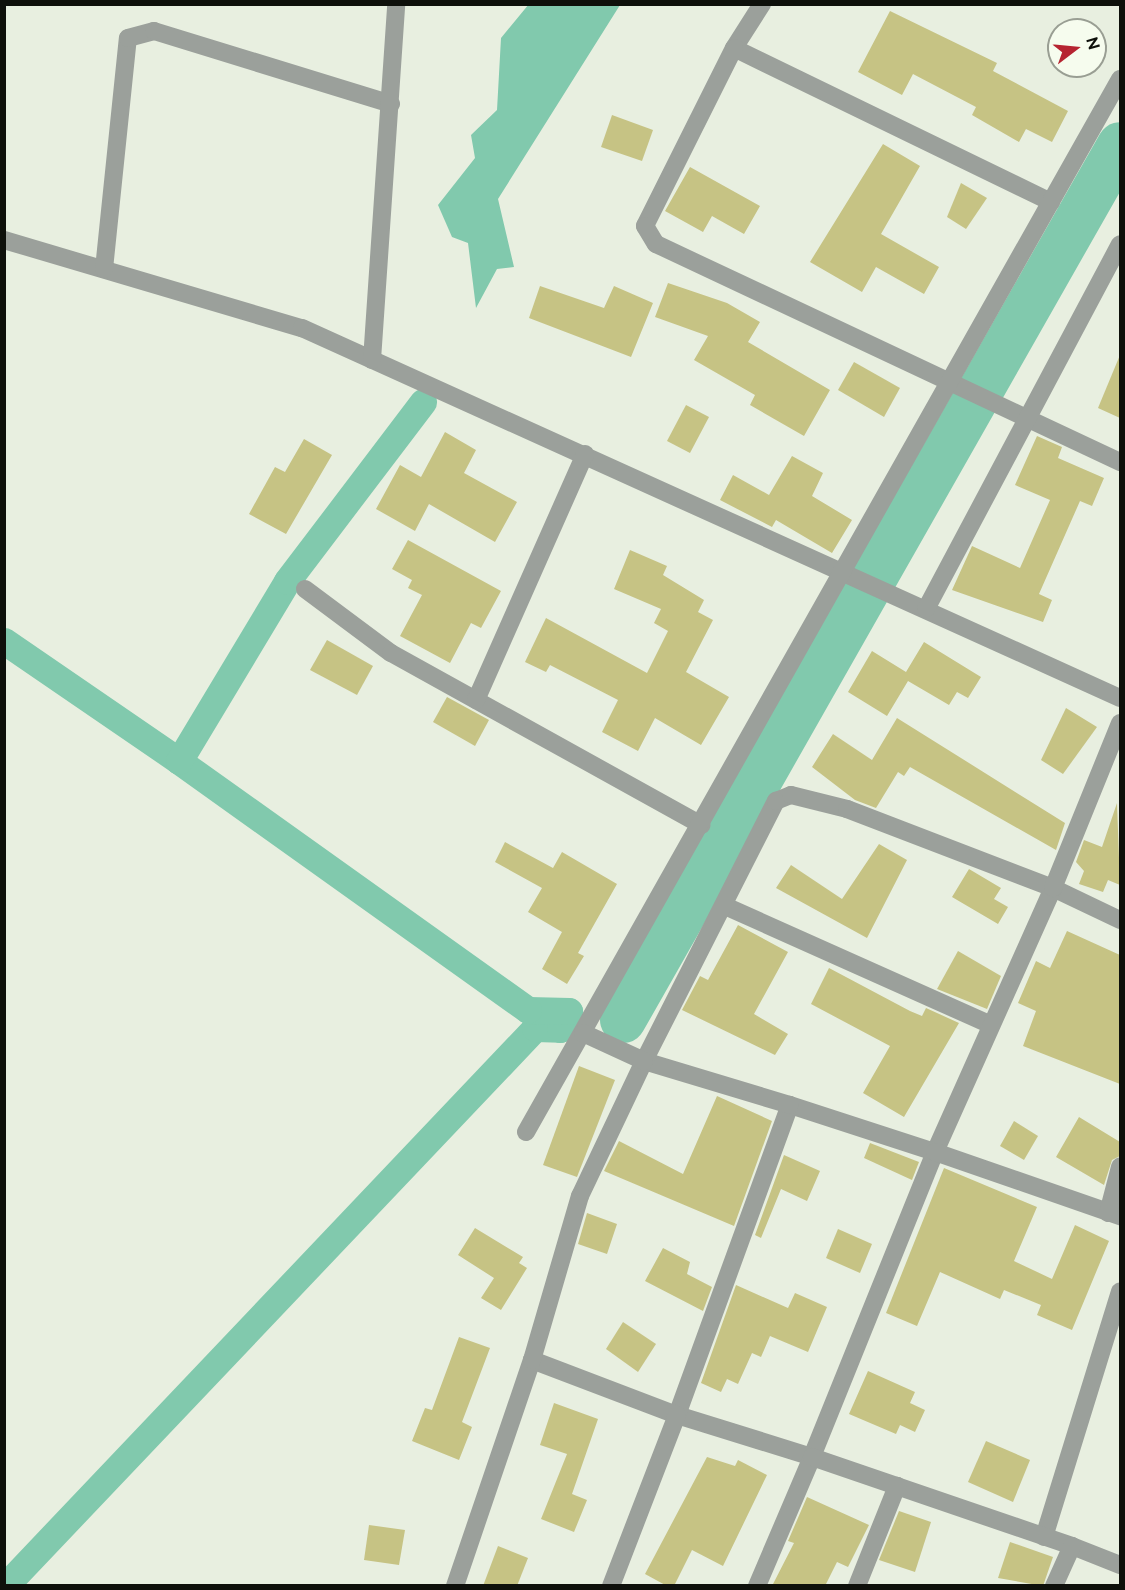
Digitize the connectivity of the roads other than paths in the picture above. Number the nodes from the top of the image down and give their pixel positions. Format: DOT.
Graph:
graph roads {
  1 [pos="396,4"];
  2 [pos="762,4"];
  3 [pos="734,48"];
  4 [pos="1120,79"];
  5 [pos="391,104"];
  6 [pos="1052,202"];
  7 [pos="4,240"];
  8 [pos="1120,244"];
  9 [pos="104,269"];
  10 [pos="372,360"];
  11 [pos="952,380"];
  12 [pos="1024,419"];
  13 [pos="585,454"];
  14 [pos="1120,462"];
  15 [pos="845,572"];
  16 [pos="305,589"];
  17 [pos="926,609"];
  18 [pos="1120,698"];
  19 [pos="476,700"];
  20 [pos="1120,723"];
  21 [pos="701,825"];
  22 [pos="1053,888"];
  23 [pos="725,906"];
  24 [pos="1120,920"];
  25 [pos="991,1025"];
  26 [pos="583,1033"];
  27 [pos="644,1061"];
  28 [pos="790,1105"];
  29 [pos="526,1132"];
  30 [pos="935,1152"];
  31 [pos="1120,1167"];
  32 [pos="1114,1214"];
  33 [pos="1120,1292"];
  34 [pos="532,1360"];
  35 [pos="677,1415"];
  36 [pos="813,1458"];
  37 [pos="897,1486"];
  38 [pos="1044,1537"];
  39 [pos="1072,1546"];
  40 [pos="1120,1565"];
  41 [pos="455,1586"];
  42 [pos="611,1586"];
  43 [pos="757,1586"];
  44 [pos="857,1586"];
  45 [pos="1054,1586"];
  1 -- 5 [label="street"];
  2 -- 3 [label="street"];
  3 -- 6 [label="street"];
  3 -- 11 [label="street"];
  4 -- 6 [label="street"];
  5 -- 9 [label="street"];
  5 -- 10 [label="street"];
  6 -- 11 [label="street"];
  7 -- 9 [label="street"];
  8 -- 12 [label="street"];
  9 -- 10 [label="street"];
  10 -- 13 [label="street"];
  11 -- 12 [label="street"];
  11 -- 15 [label="street"];
  12 -- 14 [label="street"];
  12 -- 17 [label="street"];
  13 -- 15 [label="street"];
  13 -- 19 [label="street"];
  15 -- 17 [label="street"];
  15 -- 21 [label="street"];
  16 -- 19 [label="street"];
  17 -- 18 [label="street"];
  19 -- 21 [label="street"];
  20 -- 22 [label="street"];
  21 -- 26 [label="street"];
  22 -- 23 [label="street"];
  22 -- 24 [label="street"];
  22 -- 25 [label="street"];
  23 -- 25 [label="street"];
  23 -- 27 [label="street"];
  25 -- 30 [label="street"];
  26 -- 27 [label="street"];
  26 -- 29 [label="street"];
  27 -- 28 [label="street"];
  27 -- 34 [label="street"];
  28 -- 30 [label="street"];
  28 -- 35 [label="street"];
  30 -- 32 [label="street"];
  30 -- 36 [label="street"];
  31 -- 32 [label="street"];
  33 -- 38 [label="street"];
  34 -- 35 [label="street"];
  34 -- 41 [label="street"];
  35 -- 36 [label="street"];
  35 -- 42 [label="street"];
  36 -- 37 [label="street"];
  36 -- 43 [label="street"];
  37 -- 38 [label="street"];
  37 -- 44 [label="street"];
  38 -- 39 [label="street"];
  39 -- 40 [label="street"];
  39 -- 45 [label="street"];
}
